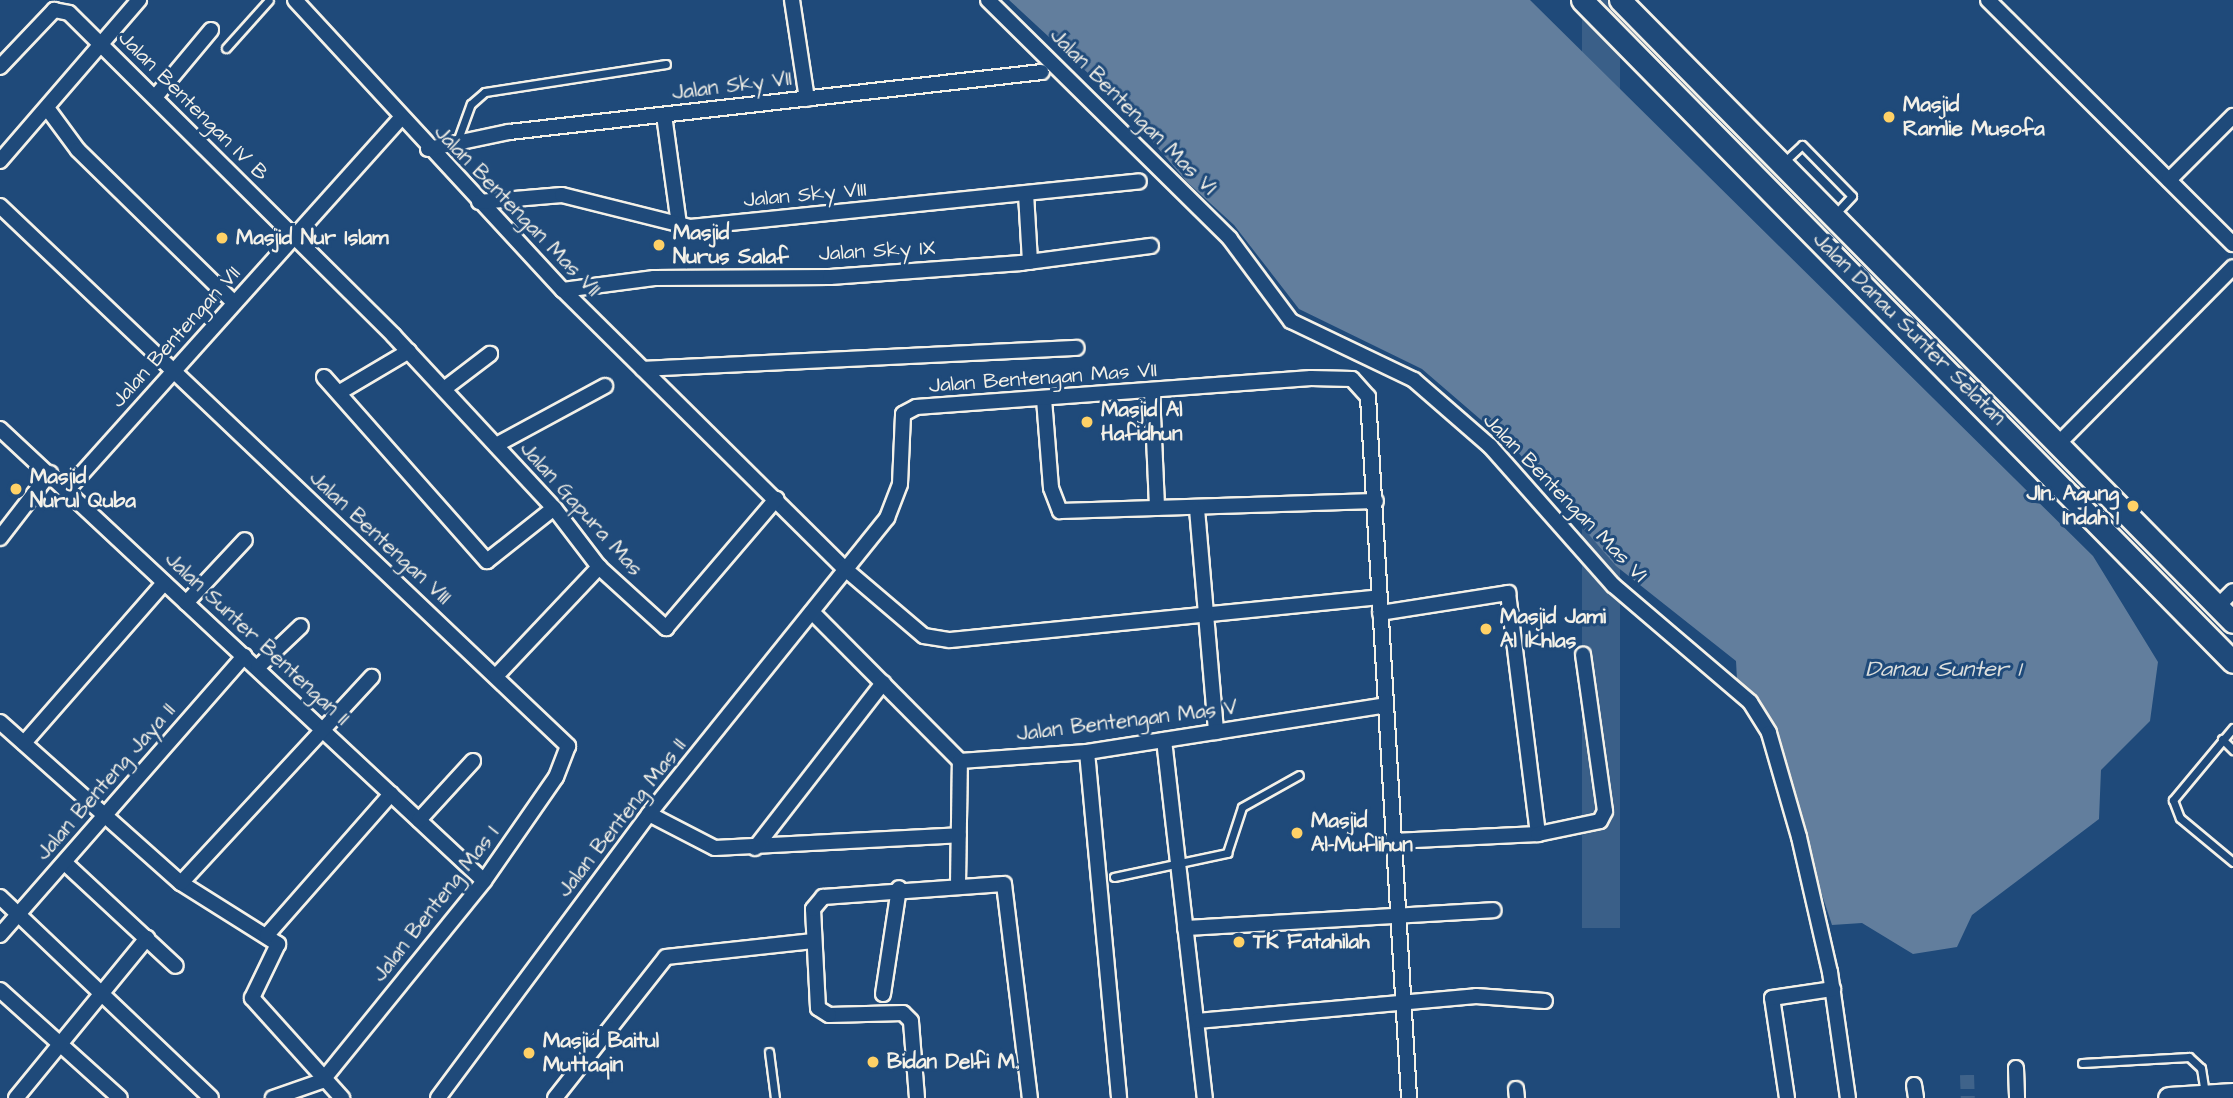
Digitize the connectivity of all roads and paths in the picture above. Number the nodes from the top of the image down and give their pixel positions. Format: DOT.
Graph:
graph roads {
  1 [pos="139,0"];
  2 [pos="269,0"];
  3 [pos="295,0"];
  4 [pos="792,0"];
  5 [pos="988,0"];
  6 [pos="1582,0"];
  7 [pos="1620,0"];
  8 [pos="1988,0"];
  9 [pos="211,30"];
  10 [pos="101,44"];
  11 [pos="226,48"];
  12 [pos="666,64"];
  13 [pos="0,67"];
  14 [pos="1042,72"];
  15 [pos="156,96"];
  16 [pos="807,99"];
  17 [pos="47,108"];
  18 [pos="664,116"];
  19 [pos="2233,116"];
  20 [pos="400,120"];
  21 [pos="458,139"];
  22 [pos="428,149"];
  23 [pos="0,161"];
  24 [pos="2169,180"];
  25 [pos="1139,181"];
  26 [pos="1026,194"];
  27 [pos="479,202"];
  28 [pos="0,206"];
  29 [pos="678,224"];
  30 [pos="296,237"];
  31 [pos="2233,244"];
  32 [pos="1151,246"];
  33 [pos="1030,262"];
  34 [pos="2233,267"];
  35 [pos="563,290"];
  36 [pos="233,302"];
  37 [pos="1076,348"];
  38 [pos="409,351"];
  39 [pos="489,354"];
  40 [pos="671,362"];
  41 [pos="640,366"];
  42 [pos="172,375"];
  43 [pos="324,377"];
  44 [pos="606,386"];
  45 [pos="444,389"];
  46 [pos="340,392"];
  47 [pos="1152,392"];
  48 [pos="1044,399"];
  49 [pos="2,435"];
  50 [pos="496,445"];
  51 [pos="2057,445"];
  52 [pos="50,473"];
  53 [pos="68,489"];
  54 [pos="776,499"];
  55 [pos="1376,501"];
  56 [pos="554,508"];
  57 [pos="1157,508"];
  58 [pos="1197,509"];
  59 [pos="0,538"];
  60 [pos="244,540"];
  61 [pos="599,567"];
  62 [pos="844,568"];
  63 [pos="164,583"];
  64 [pos="1378,597"];
  65 [pos="2225,599"];
  66 [pos="186,603"];
  67 [pos="812,612"];
  68 [pos="1380,613"];
  69 [pos="1209,616"];
  70 [pos="2233,622"];
  71 [pos="301,626"];
  72 [pos="1583,655"];
  73 [pos="244,656"];
  74 [pos="2233,662"];
  75 [pos="258,667"];
  76 [pos="497,675"];
  77 [pos="372,677"];
  78 [pos="883,683"];
  79 [pos="1382,706"];
  80 [pos="0,722"];
  81 [pos="2233,728"];
  82 [pos="324,729"];
  83 [pos="559,731"];
  84 [pos="1216,732"];
  85 [pos="1164,740"];
  86 [pos="2222,740"];
  87 [pos="24,743"];
  88 [pos="2233,750"];
  89 [pos="1087,752"];
  90 [pos="473,761"];
  91 [pos="960,761"];
  92 [pos="1299,775"];
  93 [pos="391,794"];
  94 [pos="649,814"];
  95 [pos="109,817"];
  96 [pos="419,820"];
  97 [pos="1538,834"];
  98 [pos="959,835"];
  99 [pos="1394,841"];
  100 [pos="755,848"];
  101 [pos="2233,862"];
  102 [pos="65,863"];
  103 [pos="1178,868"];
  104 [pos="1114,877"];
  105 [pos="484,881"];
  106 [pos="181,883"];
  107 [pos="958,884"];
  108 [pos="899,888"];
  109 [pos="0,897"];
  110 [pos="1493,910"];
  111 [pos="17,915"];
  112 [pos="1396,919"];
  113 [pos="1185,928"];
  114 [pos="0,935"];
  115 [pos="267,935"];
  116 [pos="147,938"];
  117 [pos="813,941"];
  118 [pos="176,966"];
  119 [pos="1833,989"];
  120 [pos="0,990"];
  121 [pos="104,993"];
  122 [pos="883,993"];
  123 [pos="1545,1001"];
  124 [pos="1402,1002"];
  125 [pos="1197,1021"];
  126 [pos="63,1044"];
  127 [pos="769,1052"];
  128 [pos="2082,1063"];
  129 [pos="2016,1068"];
  130 [pos="323,1081"];
  131 [pos="2233,1094"];
  132 [pos="2206,1095"];
  133 [pos="16,1098"];
  134 [pos="120,1098"];
  135 [pos="211,1098"];
  136 [pos="273,1098"];
  137 [pos="342,1098"];
  138 [pos="438,1098"];
  139 [pos="555,1098"];
  140 [pos="775,1098"];
  141 [pos="916,1098"];
  142 [pos="1030,1098"];
  143 [pos="1119,1098"];
  144 [pos="1205,1098"];
  145 [pos="1409,1098"];
  146 [pos="1787,1098"];
  147 [pos="1848,1098"];
  148 [pos="2017,1098"];
  149 [pos="2169,1098"];
  1 -- 10 [label="street"];
  2 -- 11 [label="lane"];
  3 -- 20 [label="street, Jalan Bentengan Mas VII"];
  4 -- 16 [label="street"];
  5 -- 119 [label="street, Jalan Bentengan Mas VI"];
  6 -- 74 [label="street, Jalan Danau Sunter Selatan"];
  7 -- 51 [label="street, Jalan Danau Sunter Selatan"];
  8 -- 24 [label="street"];
  9 -- 15 [label="street"];
  10 -- 13 [label="street, Jalan Bentengan IV B"];
  10 -- 15 [label="street, Jalan Bentengan IV B"];
  10 -- 17 [label="street"];
  12 -- 21 [label="lane"];
  14 -- 16 [label="street, Jalan Sky VII"];
  15 -- 30 [label="street, Jalan Bentengan IV B"];
  16 -- 18 [label="street, Jalan Sky VII"];
  17 -- 23 [label="street"];
  17 -- 36 [label="street"];
  18 -- 21 [label="street, Jalan Sky VII"];
  18 -- 29 [label="street"];
  19 -- 24 [label="street"];
  20 -- 22 [label="street, Jalan Bentengan Mas VII"];
  20 -- 30 [label="street, Jalan Bentengan VII"];
  21 -- 22 [label="street, Jalan Sky VII"];
  22 -- 27 [label="street, Jalan Bentengan Mas VII"];
  24 -- 31 [label="street"];
  25 -- 26 [label="street, Jalan Sky VIII"];
  26 -- 29 [label="street, Jalan Sky VIII"];
  26 -- 33 [label="street"];
  27 -- 29 [label="street, Jalan Sky VIII"];
  27 -- 35 [label="street, Jalan Bentengan Mas VII"];
  28 -- 42 [label="street, Jalan Bentengan VIII"];
  30 -- 36 [label="street, Jalan Bentengan VII"];
  30 -- 38 [label="street, Jalan Gapura Mas"];
  32 -- 33 [label="street, Jalan Sky IX"];
  33 -- 35 [label="street, Jalan Sky IX"];
  34 -- 51 [label="street"];
  35 -- 41 [label="street, Jalan Bentengan Mas VII"];
  36 -- 42 [label="street, Jalan Bentengan VII"];
  37 -- 41 [label="street"];
  38 -- 45 [label="street, Jalan Gapura Mas"];
  38 -- 46 [label="street"];
  39 -- 45 [label="street"];
  40 -- 41 [label="lane"];
  41 -- 54 [label="street, Jalan Bentengan Mas VII"];
  42 -- 53 [label="street, Jalan Bentengan VII"];
  42 -- 76 [label="street, Jalan Bentengan VIII"];
  43 -- 46 [label="street"];
  44 -- 50 [label="street"];
  45 -- 50 [label="street, Jalan Gapura Mas"];
  46 -- 56 [label="street"];
  47 -- 48 [label="street, Jalan Bentengan Mas VII"];
  47 -- 55 [label="street, Jalan Bentengan Mas VII"];
  47 -- 57 [label="street"];
  48 -- 57 [label="street"];
  48 -- 62 [label="street, Jalan Bentengan Mas VII"];
  49 -- 52 [label="street, Jalan Sunter Bentengan II"];
  50 -- 56 [label="street, Jalan Gapura Mas"];
  51 -- 65 [label="street, Jalan Danau Sunter Selatan"];
  52 -- 53 [label="street, Jalan Sunter Bentengan II"];
  52 -- 59 [label="street"];
  53 -- 63 [label="street, Jalan Sunter Bentengan II"];
  54 -- 61 [label="street, Jalan Gapura Mas"];
  54 -- 62 [label="street, Jalan Bentengan Mas VII"];
  55 -- 58 [label="street"];
  55 -- 64 [label="street"];
  56 -- 61 [label="street, Jalan Gapura Mas"];
  57 -- 58 [label="street"];
  58 -- 69 [label="street"];
  60 -- 66 [label="street"];
  61 -- 76 [label="street"];
  62 -- 67 [label="street, Jalan Benteng Mas II"];
  62 -- 69 [label="street, Jalan Bentengan Mas VII"];
  63 -- 66 [label="street, Jalan Sunter Bentengan II"];
  63 -- 87 [label="street"];
  64 -- 68 [label="street"];
  64 -- 69 [label="street, Jalan Bentengan Mas VII"];
  65 -- 70 [label="street, Jalan Danau Sunter Selatan"];
  66 -- 73 [label="street, Jalan Sunter Bentengan II"];
  67 -- 78 [label="street"];
  67 -- 94 [label="street, Jalan Benteng Mas II"];
  68 -- 79 [label="street"];
  68 -- 97 [label="street"];
  69 -- 84 [label="street"];
  71 -- 75 [label="street"];
  72 -- 97 [label="street"];
  73 -- 75 [label="street, Jalan Sunter Bentengan II"];
  73 -- 95 [label="street, Jalan Benteng Jaya II"];
  75 -- 82 [label="street, Jalan Sunter Bentengan II"];
  76 -- 83 [label="street, Jalan Bentengan VIII"];
  77 -- 82 [label="street"];
  78 -- 91 [label="street"];
  78 -- 100 [label="street"];
  79 -- 84 [label="street, Jalan Bentengan Mas V"];
  79 -- 99 [label="street"];
  80 -- 87 [label="street"];
  81 -- 86 [label="lane"];
  82 -- 93 [label="street, Jalan Sunter Bentengan II"];
  82 -- 106 [label="street"];
  83 -- 105 [label="street, Jalan Benteng Mas I"];
  84 -- 85 [label="street, Jalan Bentengan Mas V"];
  85 -- 89 [label="street, Jalan Bentengan Mas V"];
  85 -- 103 [label="street"];
  86 -- 88 [label="lane"];
  86 -- 101 [label="lane"];
  87 -- 95 [label="street"];
  89 -- 91 [label="street, Jalan Bentengan Mas V"];
  89 -- 143 [label="street"];
  90 -- 96 [label="street"];
  91 -- 98 [label="street"];
  92 -- 103 [label="lane"];
  93 -- 96 [label="street, Jalan Sunter Bentengan II"];
  93 -- 115 [label="street"];
  94 -- 100 [label="street"];
  94 -- 138 [label="street, Jalan Benteng Mas II"];
  95 -- 102 [label="street, Jalan Benteng Jaya II"];
  95 -- 106 [label="street"];
  96 -- 105 [label="street, Jalan Sunter Bentengan II"];
  97 -- 99 [label="street"];
  98 -- 100 [label="street"];
  98 -- 107 [label="street"];
  99 -- 112 [label="street"];
  102 -- 111 [label="street, Jalan Benteng Jaya II"];
  102 -- 116 [label="street"];
  103 -- 104 [label="lane"];
  103 -- 113 [label="street"];
  105 -- 130 [label="street, Jalan Benteng Mas I"];
  106 -- 115 [label="street"];
  107 -- 108 [label="street"];
  107 -- 142 [label="street"];
  108 -- 117 [label="street"];
  108 -- 122 [label="street"];
  109 -- 111 [label="street"];
  110 -- 112 [label="street"];
  111 -- 114 [label="street, Jalan Benteng Jaya II"];
  111 -- 121 [label="street"];
  112 -- 113 [label="street"];
  112 -- 124 [label="street"];
  113 -- 125 [label="street"];
  115 -- 130 [label="street"];
  116 -- 118 [label="street"];
  116 -- 121 [label="street"];
  117 -- 139 [label="street"];
  117 -- 141 [label="street"];
  119 -- 146 [label="street"];
  119 -- 147 [label="street, Jalan Bentengan Mas VI"];
  120 -- 126 [label="street"];
  121 -- 126 [label="street"];
  121 -- 135 [label="street"];
  123 -- 124 [label="street"];
  124 -- 125 [label="street"];
  124 -- 145 [label="street"];
  125 -- 144 [label="street"];
  126 -- 133 [label="street"];
  126 -- 134 [label="street"];
  127 -- 140 [label="lane"];
  128 -- 132 [label="lane"];
  129 -- 148 [label="street"];
  130 -- 136 [label="street, Jalan Benteng Mas I"];
  130 -- 137 [label="street"];
  131 -- 132 [label="street"];
  132 -- 149 [label="street"];
}
